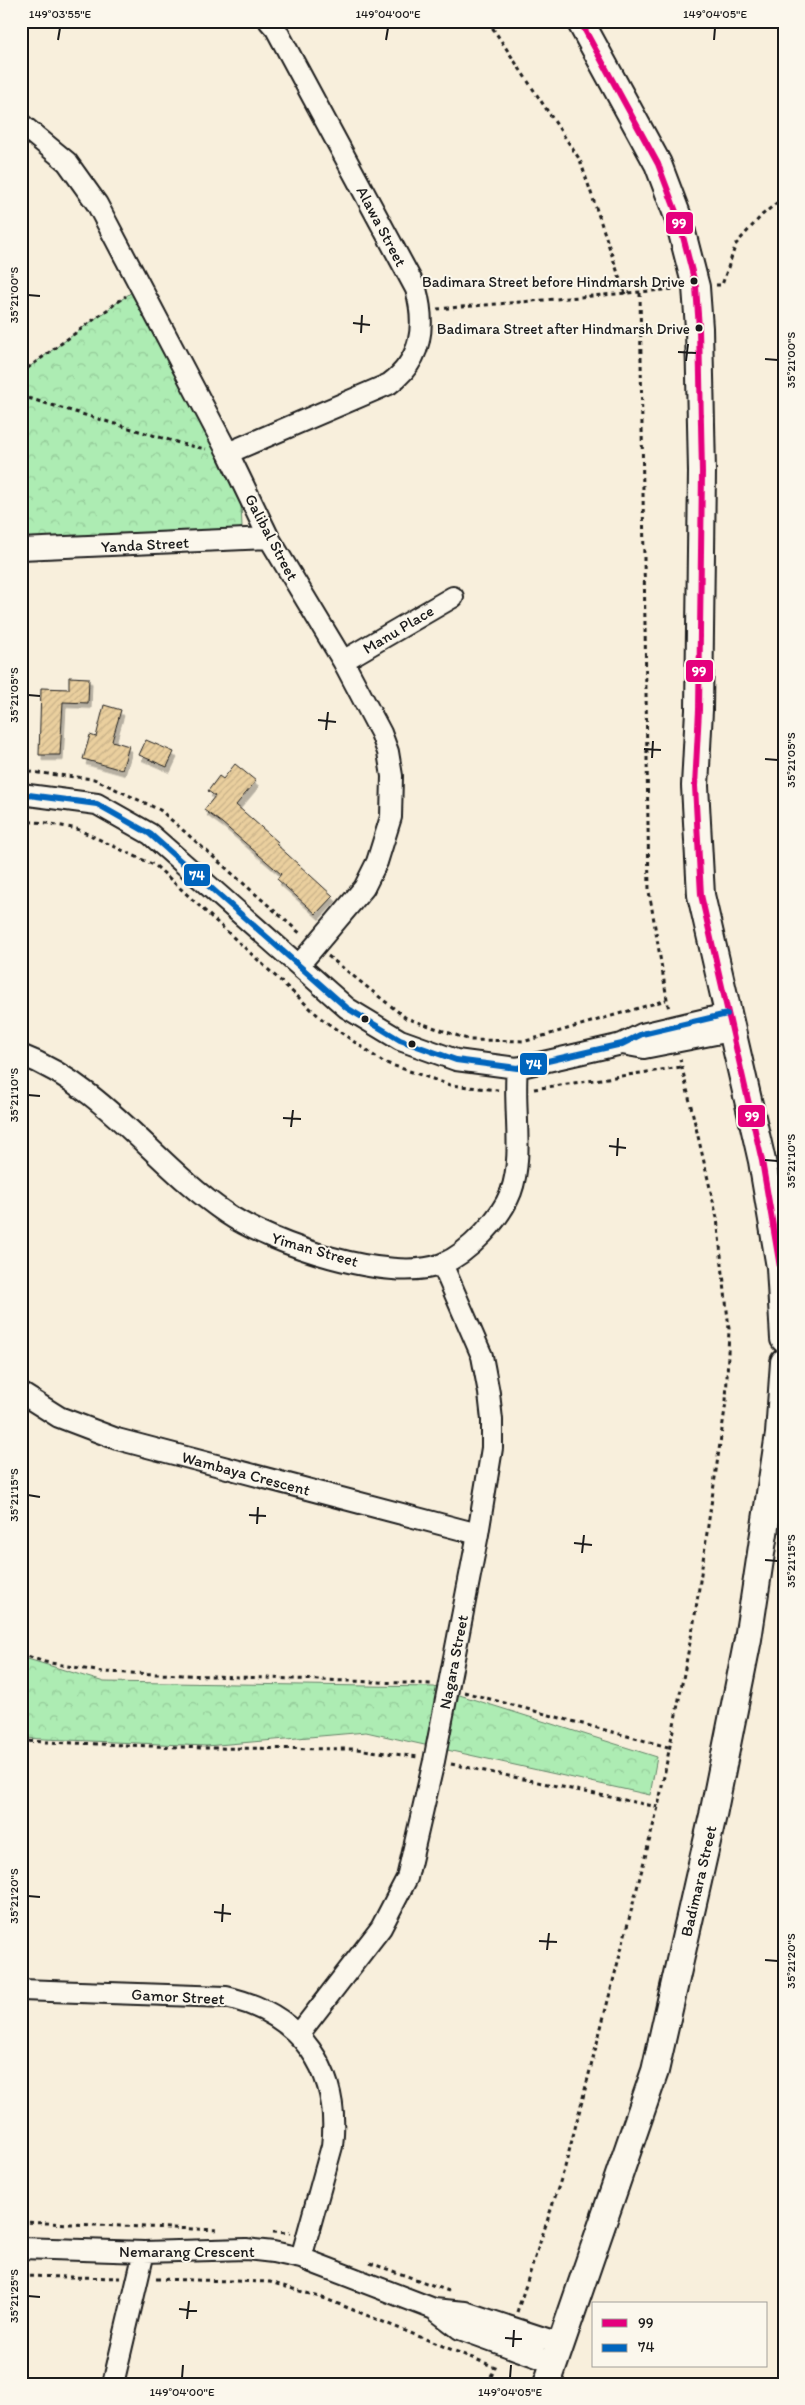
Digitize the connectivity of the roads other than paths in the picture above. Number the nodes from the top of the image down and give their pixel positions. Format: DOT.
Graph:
graph roads {
  1 [pos="269,21"];
  2 [pos="580,21"];
  3 [pos="21,124"];
  4 [pos="228,453"];
  5 [pos="269,538"];
  6 [pos="21,550"];
  7 [pos="453,597"];
  8 [pos="343,661"];
  9 [pos="21,794"];
  10 [pos="298,965"];
  11 [pos="729,1022"];
  12 [pos="21,1055"];
  13 [pos="517,1068"];
  14 [pos="442,1264"];
  15 [pos="784,1339"];
  16 [pos="784,1362"];
  17 [pos="21,1393"];
  18 [pos="478,1534"];
  19 [pos="21,1990"];
  20 [pos="298,2034"];
  21 [pos="21,2248"];
  22 [pos="144,2252"];
  23 [pos="301,2258"];
  24 [pos="554,2364"];
  25 [pos="113,2384"];
  1 -- 4 [label="street, Alawa Street"];
  2 -- 11 [label="main road"];
  3 -- 4 [label="street, Galibal Street"];
  4 -- 5 [label="street, Galibal Street"];
  5 -- 6 [label="street, Yanda Street"];
  5 -- 8 [label="street, Galibal Street"];
  7 -- 8 [label="street, Manu Place"];
  8 -- 10 [label="street, Galibal Street"];
  9 -- 10 [label="street"];
  10 -- 13 [label="street"];
  11 -- 13 [label="street"];
  11 -- 15 [label="main road"];
  12 -- 14 [label="street, Yiman Street"];
  13 -- 14 [label="street, Yiman Street"];
  14 -- 18 [label="street, Nagara Street"];
  16 -- 24 [label="main road, Badimara Street"];
  17 -- 18 [label="street, Wambaya Crescent"];
  18 -- 20 [label="street, Nagara Street"];
  19 -- 20 [label="street, Gamor Street"];
  20 -- 23 [label="street, Gamor Street"];
  21 -- 22 [label="street, Nemarang Crescent"];
  22 -- 23 [label="street, Nemarang Crescent"];
  22 -- 25 [label="street"];
  23 -- 24 [label="street, Nemarang Crescent"];
}
